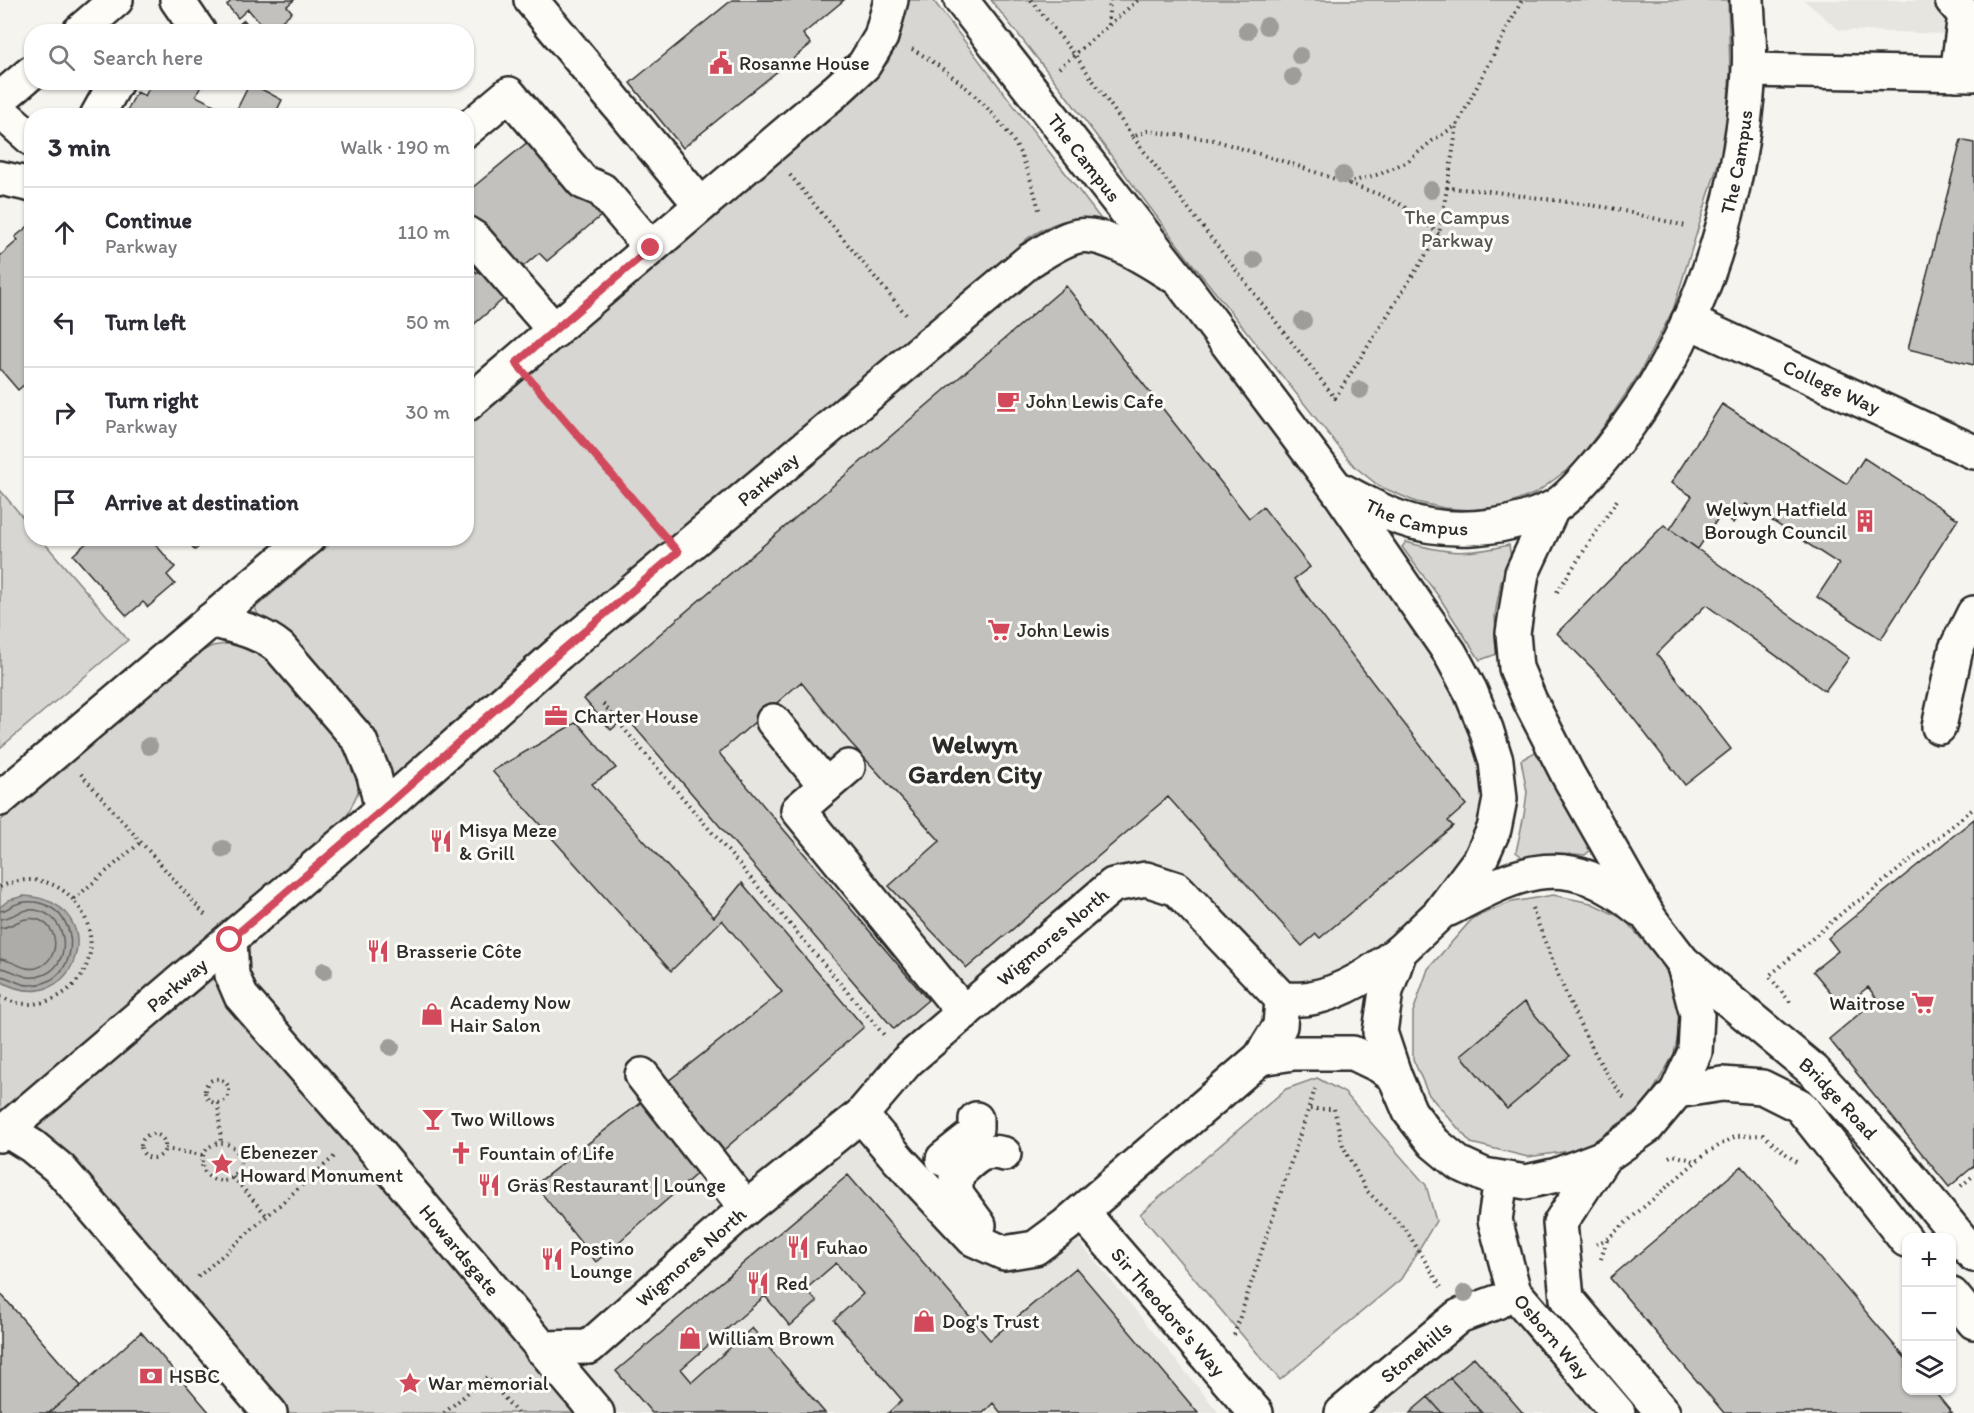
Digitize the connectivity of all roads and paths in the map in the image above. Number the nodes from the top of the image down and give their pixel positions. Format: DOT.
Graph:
graph roads {
  1 [pos="116,0"];
  2 [pos="177,0"];
  3 [pos="531,0"];
  4 [pos="891,0"];
  5 [pos="962,0"];
  6 [pos="1031,0"];
  7 [pos="1110,0"];
  8 [pos="1138,0"];
  9 [pos="1522,0"];
  10 [pos="1747,0"];
  11 [pos="1952,0"];
  12 [pos="91,24"];
  13 [pos="194,24"];
  14 [pos="1108,26"];
  15 [pos="908,47"];
  16 [pos="1075,55"];
  17 [pos="1749,70"];
  18 [pos="1966,74"];
  19 [pos="24,79"];
  20 [pos="112,90"];
  21 [pos="1033,90"];
  22 [pos="0,99"];
  23 [pos="102,108"];
  24 [pos="0,111"];
  25 [pos="474,123"];
  26 [pos="1457,124"];
  27 [pos="24,132"];
  28 [pos="1133,137"];
  29 [pos="768,147"];
  30 [pos="0,178"];
  31 [pos="24,183"];
  32 [pos="1346,183"];
  33 [pos="1447,188"];
  34 [pos="701,205"];
  35 [pos="1690,227"];
  36 [pos="1439,234"];
  37 [pos="474,238"];
  38 [pos="1053,247"];
  39 [pos="651,248"];
  40 [pos="1179,279"];
  41 [pos="1688,321"];
  42 [pos="555,331"];
  43 [pos="929,343"];
  44 [pos="516,363"];
  45 [pos="474,398"];
  46 [pos="1974,452"];
  47 [pos="1337,489"];
  48 [pos="1618,498"];
  49 [pos="1552,509"];
  50 [pos="299,546"];
  51 [pos="678,552"];
  52 [pos="1554,596"];
  53 [pos="1974,613"];
  54 [pos="211,620"];
  55 [pos="603,704"];
  56 [pos="773,721"];
  57 [pos="1939,727"];
  58 [pos="77,770"];
  59 [pos="0,799"];
  60 [pos="1974,808"];
  61 [pos="382,810"];
  62 [pos="141,842"];
  63 [pos="0,887"];
  64 [pos="74,899"];
  65 [pos="1532,907"];
  66 [pos="1439,914"];
  67 [pos="207,917"];
  68 [pos="1650,919"];
  69 [pos="230,940"];
  70 [pos="1400,951"];
  71 [pos="1683,962"];
  72 [pos="0,996"];
  73 [pos="1282,999"];
  74 [pos="1791,1003"];
  75 [pos="964,1013"];
  76 [pos="892,1044"];
  77 [pos="1319,1053"];
  78 [pos="1260,1058"];
  79 [pos="642,1075"];
  80 [pos="1395,1077"];
  81 [pos="1677,1091"];
  82 [pos="218,1103"];
  83 [pos="1630,1106"];
  84 [pos="1310,1109"];
  85 [pos="861,1115"];
  86 [pos="976,1119"];
  87 [pos="3,1133"];
  88 [pos="361,1133"];
  89 [pos="221,1143"];
  90 [pos="165,1149"];
  91 [pos="1004,1154"];
  92 [pos="203,1155"];
  93 [pos="1672,1155"];
  94 [pos="1604,1157"];
  95 [pos="1696,1161"];
  96 [pos="1802,1167"];
  97 [pos="906,1168"];
  98 [pos="1974,1175"];
  99 [pos="233,1177"];
  100 [pos="1501,1179"];
  101 [pos="1966,1181"];
  102 [pos="746,1208"];
  103 [pos="1082,1212"];
  104 [pos="267,1216"];
  105 [pos="1902,1235"];
  106 [pos="1592,1245"];
  107 [pos="1004,1252"];
  108 [pos="1974,1255"];
  109 [pos="173,1300"];
  110 [pos="1956,1300"];
  111 [pos="1497,1302"];
  112 [pos="1459,1316"];
  113 [pos="1974,1322"];
  114 [pos="541,1348"];
  115 [pos="1221,1373"];
  116 [pos="270,1413"];
  117 [pos="444,1413"];
  118 [pos="517,1413"];
  119 [pos="597,1413"];
  120 [pos="1256,1413"];
  121 [pos="1341,1413"];
  122 [pos="1618,1413"];
  123 [pos="1663,1413"];
  1 -- 12 [label="street"];
  2 -- 13 [label="street"];
  3 -- 34 [label="street"];
  4 -- 29 [label="street"];
  5 -- 21 [label="street, The Campus"];
  6 -- 16 [label="path"];
  7 -- 14 [label="path"];
  8 -- 14 [label="path"];
  9 -- 26 [label="path"];
  10 -- 17 [label="street, The Campus"];
  11 -- 18 [label="street"];
  14 -- 16 [label="path"];
  15 -- 38 [label="path"];
  16 -- 21 [label="path"];
  16 -- 28 [label="path"];
  17 -- 18 [label="street"];
  17 -- 41 [label="street, The Campus"];
  19 -- 22 [label="street"];
  20 -- 23 [label="street"];
  21 -- 40 [label="street, The Campus"];
  24 -- 27 [label="street"];
  25 -- 39 [label="street"];
  26 -- 32 [label="path"];
  26 -- 33 [label="path"];
  28 -- 32 [label="path"];
  28 -- 36 [label="path"];
  29 -- 34 [label="street"];
  29 -- 43 [label="path"];
  30 -- 31 [label="street"];
  32 -- 36 [label="path"];
  33 -- 35 [label="path"];
  33 -- 36 [label="path"];
  34 -- 39 [label="street"];
  37 -- 42 [label="street"];
  38 -- 40 [label="street, Parkway"];
  38 -- 43 [label="street, Parkway"];
  39 -- 42 [label="street"];
  40 -- 47 [label="street, The Campus"];
  41 -- 46 [label="street, College Way"];
  41 -- 49 [label="street, The Campus"];
  42 -- 44 [label="street"];
  43 -- 51 [label="street, Parkway"];
  44 -- 45 [label="street"];
  44 -- 51 [label="path"];
  47 -- 49 [label="street, The Campus"];
  47 -- 66 [label="street"];
  48 -- 52 [label="path"];
  49 -- 68 [label="street"];
  50 -- 54 [label="street"];
  51 -- 61 [label="street, Parkway"];
  53 -- 57 [label="street"];
  54 -- 59 [label="street"];
  54 -- 61 [label="street"];
  55 -- 76 [label="path"];
  56 -- 75 [label="street"];
  58 -- 62 [label="path"];
  60 -- 74 [label="path"];
  61 -- 69 [label="street, Parkway"];
  62 -- 64 [label="path"];
  62 -- 67 [label="path"];
  63 -- 64 [label="path"];
  64 -- 72 [label="path"];
  65 -- 83 [label="path"];
  66 -- 68 [label="street"];
  66 -- 70 [label="street"];
  68 -- 71 [label="street"];
  69 -- 87 [label="street, Parkway"];
  69 -- 88 [label="street, Howardsgate"];
  70 -- 73 [label="street"];
  70 -- 80 [label="street"];
  71 -- 81 [label="street"];
  71 -- 108 [label="street, Bridge Road"];
  73 -- 75 [label="street, Wigmores North"];
  73 -- 78 [label="street"];
  75 -- 85 [label="street, Wigmores North"];
  77 -- 78 [label="street"];
  77 -- 80 [label="street"];
  77 -- 84 [label="path"];
  78 -- 103 [label="street"];
  79 -- 102 [label="street"];
  80 -- 100 [label="street"];
  81 -- 94 [label="street"];
  81 -- 105 [label="street, Bridge Road"];
  82 -- 82 [label="path"];
  82 -- 89 [label="path"];
  84 -- 112 [label="path"];
  84 -- 115 [label="path"];
  85 -- 97 [label="street"];
  85 -- 102 [label="street, Wigmores North"];
  86 -- 97 [label="street"];
  87 -- 109 [label="street"];
  88 -- 104 [label="path"];
  88 -- 114 [label="street, Howardsgate"];
  89 -- 92 [label="path"];
  89 -- 99 [label="path"];
  90 -- 90 [label="path"];
  90 -- 92 [label="path"];
  91 -- 107 [label="street"];
  92 -- 99 [label="path"];
  93 -- 95 [label="path"];
  94 -- 100 [label="street"];
  94 -- 123 [label="street, Osborn Way"];
  95 -- 96 [label="path"];
  95 -- 106 [label="path"];
  97 -- 107 [label="street"];
  98 -- 101 [label="path"];
  99 -- 104 [label="path"];
  100 -- 122 [label="street, Osborn Way"];
  102 -- 114 [label="street, Wigmores North"];
  103 -- 107 [label="street"];
  103 -- 115 [label="street, Sir Theodore's Way"];
  104 -- 109 [label="path"];
  109 -- 116 [label="street"];
  110 -- 113 [label="street"];
  111 -- 112 [label="street, Stonehills"];
  112 -- 121 [label="street, Stonehills"];
  114 -- 119 [label="street, Howardsgate"];
  115 -- 120 [label="street, Sir Theodore's Way"];
  117 -- 118 [label="path"];
}
